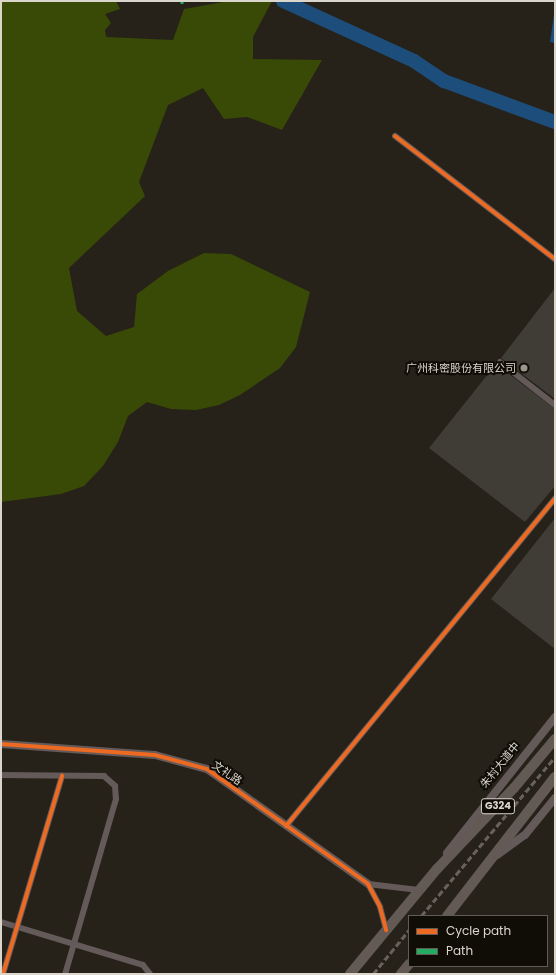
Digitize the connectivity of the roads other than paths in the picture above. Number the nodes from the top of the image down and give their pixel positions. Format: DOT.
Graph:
graph roads {
  1 [pos="396,136"];
  2 [pos="555,259"];
  3 [pos="500,362"];
  4 [pos="555,405"];
  5 [pos="555,498"];
  6 [pos="555,717"];
  7 [pos="555,739"];
  8 [pos="1,744"];
  9 [pos="1,775"];
  10 [pos="62,776"];
  11 [pos="555,777"];
  12 [pos="555,798"];
  13 [pos="286,826"];
  14 [pos="492,860"];
  15 [pos="437,869"];
  16 [pos="368,884"];
  17 [pos="419,890"];
  18 [pos="448,915"];
  19 [pos="1,922"];
  20 [pos="17,926"];
  21 [pos="386,930"];
  22 [pos="74,944"];
  23 [pos="408,965"];
  24 [pos="3,974"];
  25 [pos="65,974"];
  26 [pos="150,974"];
  27 [pos="350,974"];
  28 [pos="401,974"];
  1 -- 2 [label="street"];
  3 -- 4 [label="street"];
  5 -- 13 [label="street"];
  6 -- 15 [label="street, 朱村大道中"];
  7 -- 15 [label="highway, 朱村大道中 / G324"];
  8 -- 13 [label="street, 文礼路"];
  9 -- 10 [label="street"];
  10 -- 20 [label="street"];
  10 -- 22 [label="street"];
  11 -- 14 [label="highway, G324"];
  12 -- 14 [label="street"];
  13 -- 16 [label="street, 文礼路"];
  14 -- 18 [label="highway, G324"];
  15 -- 17 [label="highway, 朱村大道中 / G324"];
  16 -- 17 [label="street"];
  16 -- 21 [label="street"];
  17 -- 21 [label="highway, 朱村大道中 / G324"];
  19 -- 20 [label="street"];
  20 -- 22 [label="street"];
  20 -- 24 [label="street"];
  21 -- 27 [label="highway, 朱村大道中 / G324"];
  22 -- 25 [label="street"];
  22 -- 26 [label="street"];
  23 -- 28 [label="highway"];
}
